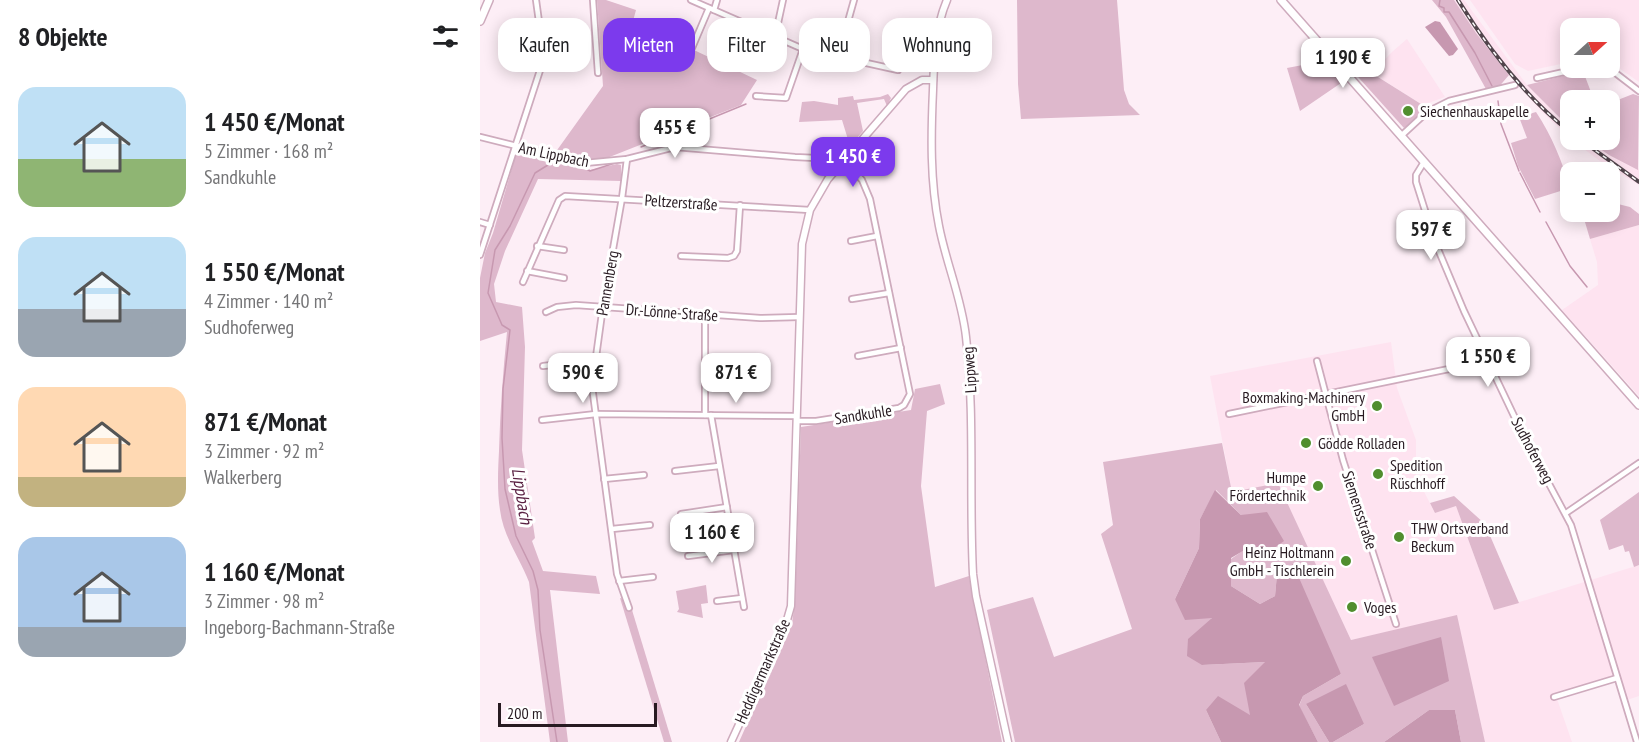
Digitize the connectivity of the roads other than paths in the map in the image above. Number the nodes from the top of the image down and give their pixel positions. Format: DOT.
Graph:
graph roads {
  1 [pos="489,0"];
  2 [pos="536,0"];
  3 [pos="593,0"];
  4 [pos="691,0"];
  5 [pos="717,0"];
  6 [pos="783,0"];
  7 [pos="854,0"];
  8 [pos="947,0"];
  9 [pos="1281,0"];
  10 [pos="711,9"];
  11 [pos="732,18"];
  12 [pos="779,18"];
  13 [pos="849,18"];
  14 [pos="480,21"];
  15 [pos="695,42"];
  16 [pos="799,60"];
  17 [pos="598,72"];
  18 [pos="1560,73"];
  19 [pos="1620,76"];
  20 [pos="1537,78"];
  21 [pos="933,80"];
  22 [pos="1515,85"];
  23 [pos="1639,91"];
  24 [pos="756,96"];
  25 [pos="1401,136"];
  26 [pos="480,137"];
  27 [pos="517,146"];
  28 [pos="627,159"];
  29 [pos="843,162"];
  30 [pos="1424,162"];
  31 [pos="622,198"];
  32 [pos="740,205"];
  33 [pos="810,210"];
  34 [pos="480,222"];
  35 [pos="490,225"];
  36 [pos="877,236"];
  37 [pos="851,241"];
  38 [pos="537,246"];
  39 [pos="564,250"];
  40 [pos="480,255"];
  41 [pos="681,256"];
  42 [pos="527,271"];
  43 [pos="564,278"];
  44 [pos="523,282"];
  45 [pos="889,293"];
  46 [pos="852,299"];
  47 [pos="603,306"];
  48 [pos="546,312"];
  49 [pos="705,315"];
  50 [pos="799,317"];
  51 [pos="901,348"];
  52 [pos="858,356"];
  53 [pos="595,360"];
  54 [pos="1317,361"];
  55 [pos="1488,361"];
  56 [pos="543,366"];
  57 [pos="1325,396"];
  58 [pos="1639,405"];
  59 [pos="596,414"];
  60 [pos="1229,414"];
  61 [pos="705,415"];
  62 [pos="711,415"];
  63 [pos="797,418"];
  64 [pos="542,420"];
  65 [pos="1639,463"];
  66 [pos="719,466"];
  67 [pos="675,471"];
  68 [pos="644,475"];
  69 [pos="604,478"];
  70 [pos="727,507"];
  71 [pos="1566,513"];
  72 [pos="681,514"];
  73 [pos="650,525"];
  74 [pos="612,529"];
  75 [pos="734,550"];
  76 [pos="688,556"];
  77 [pos="652,577"];
  78 [pos="619,581"];
  79 [pos="742,598"];
  80 [pos="717,601"];
  81 [pos="744,607"];
  82 [pos="628,608"];
  83 [pos="1396,624"];
  84 [pos="1617,678"];
  85 [pos="1554,697"];
  86 [pos="731,742"];
  87 [pos="1008,742"];
  88 [pos="1637,742"];
  1 -- 14 [label="main road"];
  2 -- 27 [label="street"];
  3 -- 17 [label="street"];
  4 -- 10 [label="street"];
  5 -- 10 [label="street"];
  6 -- 12 [label="street"];
  7 -- 13 [label="street"];
  8 -- 21 [label="street, Lippweg"];
  9 -- 25 [label="main road"];
  10 -- 11 [label="street"];
  10 -- 15 [label="street"];
  16 -- 24 [label="street"];
  18 -- 20 [label="street"];
  19 -- 23 [label="street"];
  21 -- 29 [label="street, Heddigermarkstraße"];
  21 -- 87 [label="street, Lippweg"];
  22 -- 25 [label="street"];
  25 -- 30 [label="main road"];
  26 -- 27 [label="street, Am Lippbach"];
  27 -- 28 [label="street, Am Lippbach"];
  27 -- 35 [label="street"];
  28 -- 29 [label="street, Am Lippbach"];
  28 -- 31 [label="street, Pannenberg"];
  29 -- 33 [label="street, Heddigermarkstraße"];
  29 -- 36 [label="street, Sandkuhle"];
  30 -- 55 [label="street, Sudhoferweg"];
  30 -- 58 [label="main road"];
  31 -- 32 [label="street, Peltzerstraße"];
  31 -- 38 [label="street, Peltzerstraße"];
  31 -- 47 [label="street, Pannenberg"];
  32 -- 33 [label="street, Peltzerstraße"];
  32 -- 41 [label="street, Peltzerstraße"];
  33 -- 50 [label="street, Heddigermarkstraße"];
  34 -- 35 [label="street"];
  35 -- 40 [label="street"];
  36 -- 37 [label="street"];
  36 -- 45 [label="street, Sandkuhle"];
  38 -- 39 [label="street"];
  38 -- 42 [label="street"];
  42 -- 43 [label="street"];
  42 -- 44 [label="street"];
  45 -- 46 [label="street"];
  45 -- 51 [label="street, Sandkuhle"];
  47 -- 48 [label="street, Dr.-Lönne-Straße"];
  47 -- 49 [label="street, Dr.-Lönne-Straße"];
  47 -- 53 [label="street, Pannenberg"];
  49 -- 50 [label="street, Dr.-Lönne-Straße"];
  49 -- 61 [label="street"];
  50 -- 63 [label="street, Heddigermarkstraße"];
  51 -- 52 [label="street"];
  51 -- 63 [label="street, Sandkuhle"];
  53 -- 56 [label="street"];
  53 -- 59 [label="street, Pannenberg"];
  54 -- 57 [label="street, Siemensstraße"];
  55 -- 57 [label="street"];
  55 -- 71 [label="street, Sudhoferweg"];
  57 -- 60 [label="street"];
  57 -- 83 [label="street, Siemensstraße"];
  59 -- 61 [label="street"];
  59 -- 64 [label="street"];
  59 -- 69 [label="street, Pannenberg"];
  61 -- 62 [label="street"];
  62 -- 63 [label="street"];
  62 -- 66 [label="street"];
  63 -- 86 [label="street, Heddigermarkstraße"];
  65 -- 71 [label="street"];
  66 -- 67 [label="street"];
  66 -- 70 [label="street"];
  68 -- 69 [label="street"];
  69 -- 74 [label="street, Pannenberg"];
  70 -- 72 [label="street"];
  70 -- 75 [label="street"];
  71 -- 84 [label="street, Sudhoferweg"];
  73 -- 74 [label="street"];
  74 -- 78 [label="street, Pannenberg"];
  75 -- 76 [label="street"];
  75 -- 79 [label="street"];
  77 -- 78 [label="street"];
  78 -- 82 [label="street, Pannenberg"];
  79 -- 80 [label="street"];
  79 -- 81 [label="street"];
  84 -- 85 [label="street"];
  84 -- 88 [label="street, Sudhoferweg"];
}
